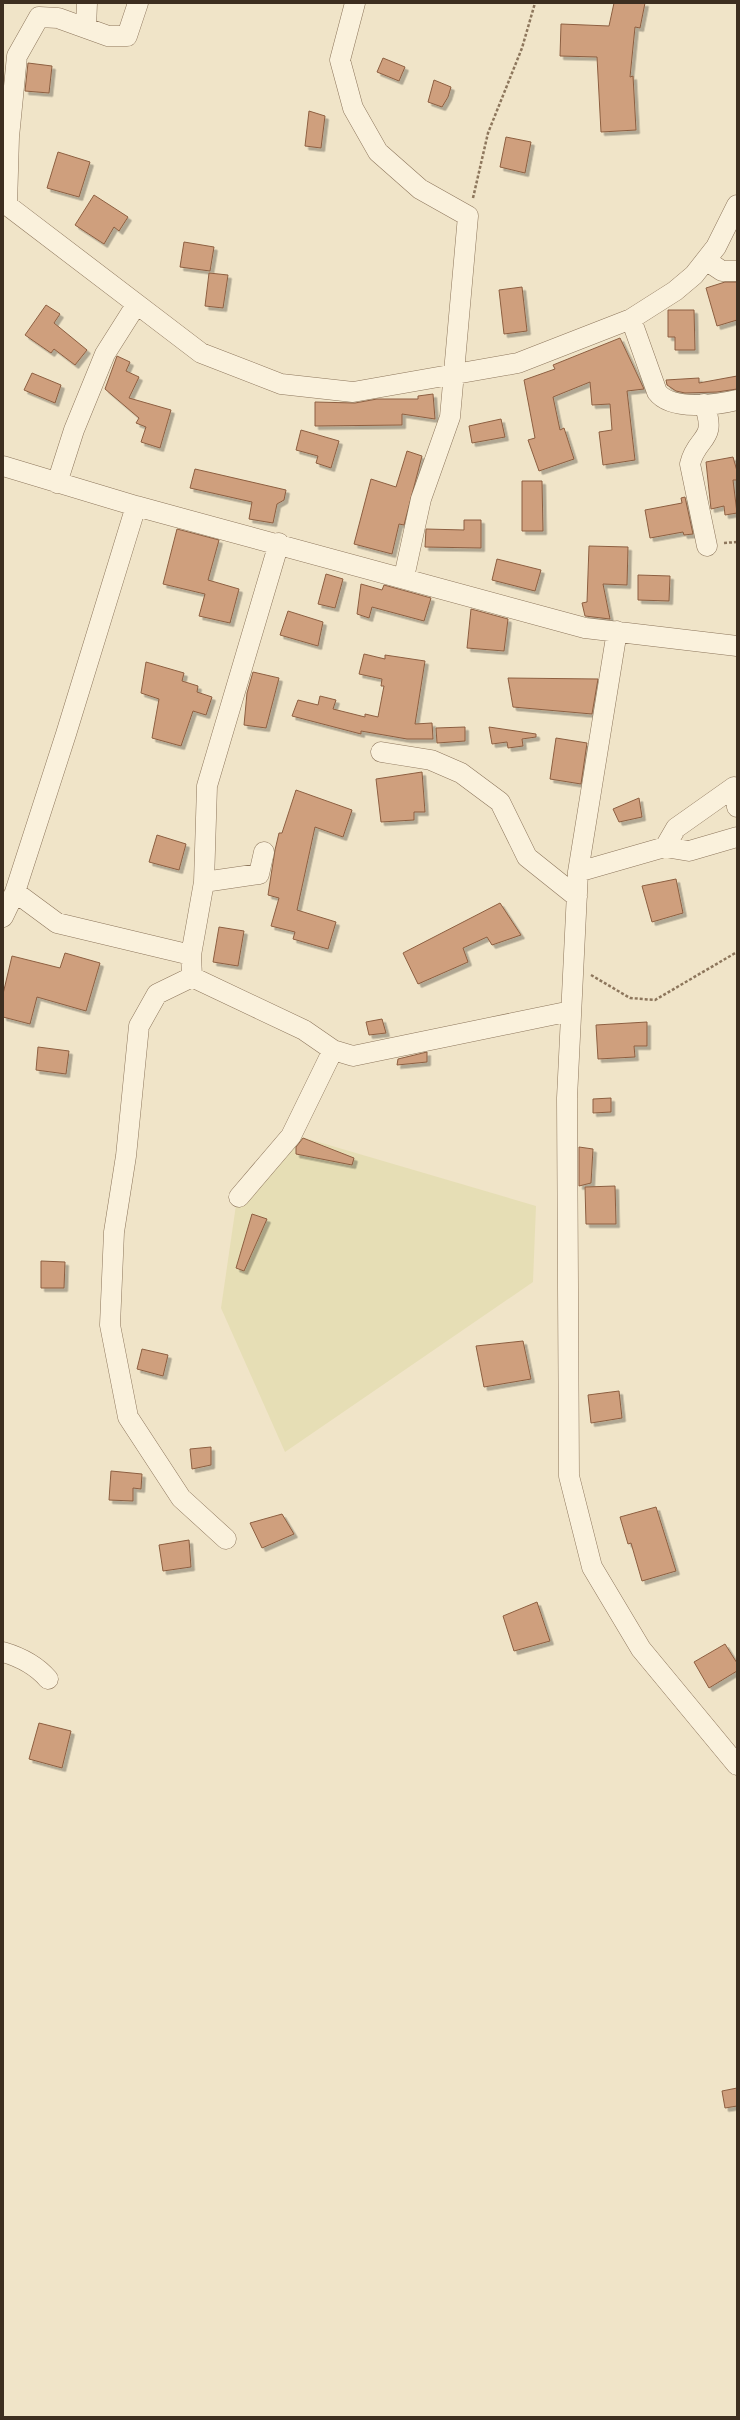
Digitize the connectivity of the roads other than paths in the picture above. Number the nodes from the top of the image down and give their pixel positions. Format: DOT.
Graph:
graph roads {
  1 [pos="87,3"];
  2 [pos="138,3"];
  3 [pos="355,3"];
  4 [pos="86,28"];
  5 [pos="5,204"];
  6 [pos="737,205"];
  7 [pos="706,261"];
  8 [pos="737,271"];
  9 [pos="136,305"];
  10 [pos="631,319"];
  11 [pos="453,376"];
  12 [pos="737,400"];
  13 [pos="704,404"];
  14 [pos="3,466"];
  15 [pos="57,484"];
  16 [pos="136,506"];
  17 [pos="279,543"];
  18 [pos="707,546"];
  19 [pos="404,577"];
  20 [pos="617,631"];
  21 [pos="737,646"];
  22 [pos="381,752"];
  23 [pos="735,784"];
  24 [pos="737,807"];
  25 [pos="737,837"];
  26 [pos="665,847"];
  27 [pos="264,852"];
  28 [pos="578,872"];
  29 [pos="204,882"];
  30 [pos="15,892"];
  31 [pos="577,897"];
  32 [pos="3,917"];
  33 [pos="191,955"];
  34 [pos="192,977"];
  35 [pos="571,1011"];
  36 [pos="333,1050"];
  37 [pos="238,1197"];
  38 [pos="226,1539"];
  39 [pos="3,1652"];
  40 [pos="48,1679"];
  41 [pos="737,1765"];
  1 -- 4 [label="street"];
  2 -- 4 [label="street"];
  3 -- 11 [label="street"];
  4 -- 5 [label="street"];
  5 -- 9 [label="street"];
  6 -- 7 [label="street"];
  7 -- 8 [label="street"];
  7 -- 10 [label="street"];
  9 -- 11 [label="street"];
  9 -- 15 [label="street"];
  10 -- 11 [label="street"];
  10 -- 13 [label="street"];
  11 -- 19 [label="street"];
  12 -- 13 [label="street"];
  13 -- 18 [label="street"];
  14 -- 15 [label="street"];
  15 -- 16 [label="street"];
  16 -- 17 [label="street"];
  16 -- 30 [label="street"];
  17 -- 19 [label="street"];
  17 -- 29 [label="street"];
  19 -- 20 [label="street"];
  20 -- 21 [label="street"];
  20 -- 28 [label="street"];
  22 -- 31 [label="street"];
  23 -- 24 [label="street"];
  23 -- 26 [label="street"];
  25 -- 26 [label="street"];
  26 -- 28 [label="street"];
  27 -- 29 [label="street"];
  28 -- 31 [label="street"];
  29 -- 33 [label="street"];
  30 -- 32 [label="street"];
  30 -- 33 [label="street"];
  31 -- 35 [label="street"];
  33 -- 34 [label="street"];
  34 -- 36 [label="street"];
  34 -- 38 [label="street"];
  35 -- 36 [label="street"];
  35 -- 41 [label="street"];
  36 -- 37 [label="street"];
  39 -- 40 [label="street"];
}
